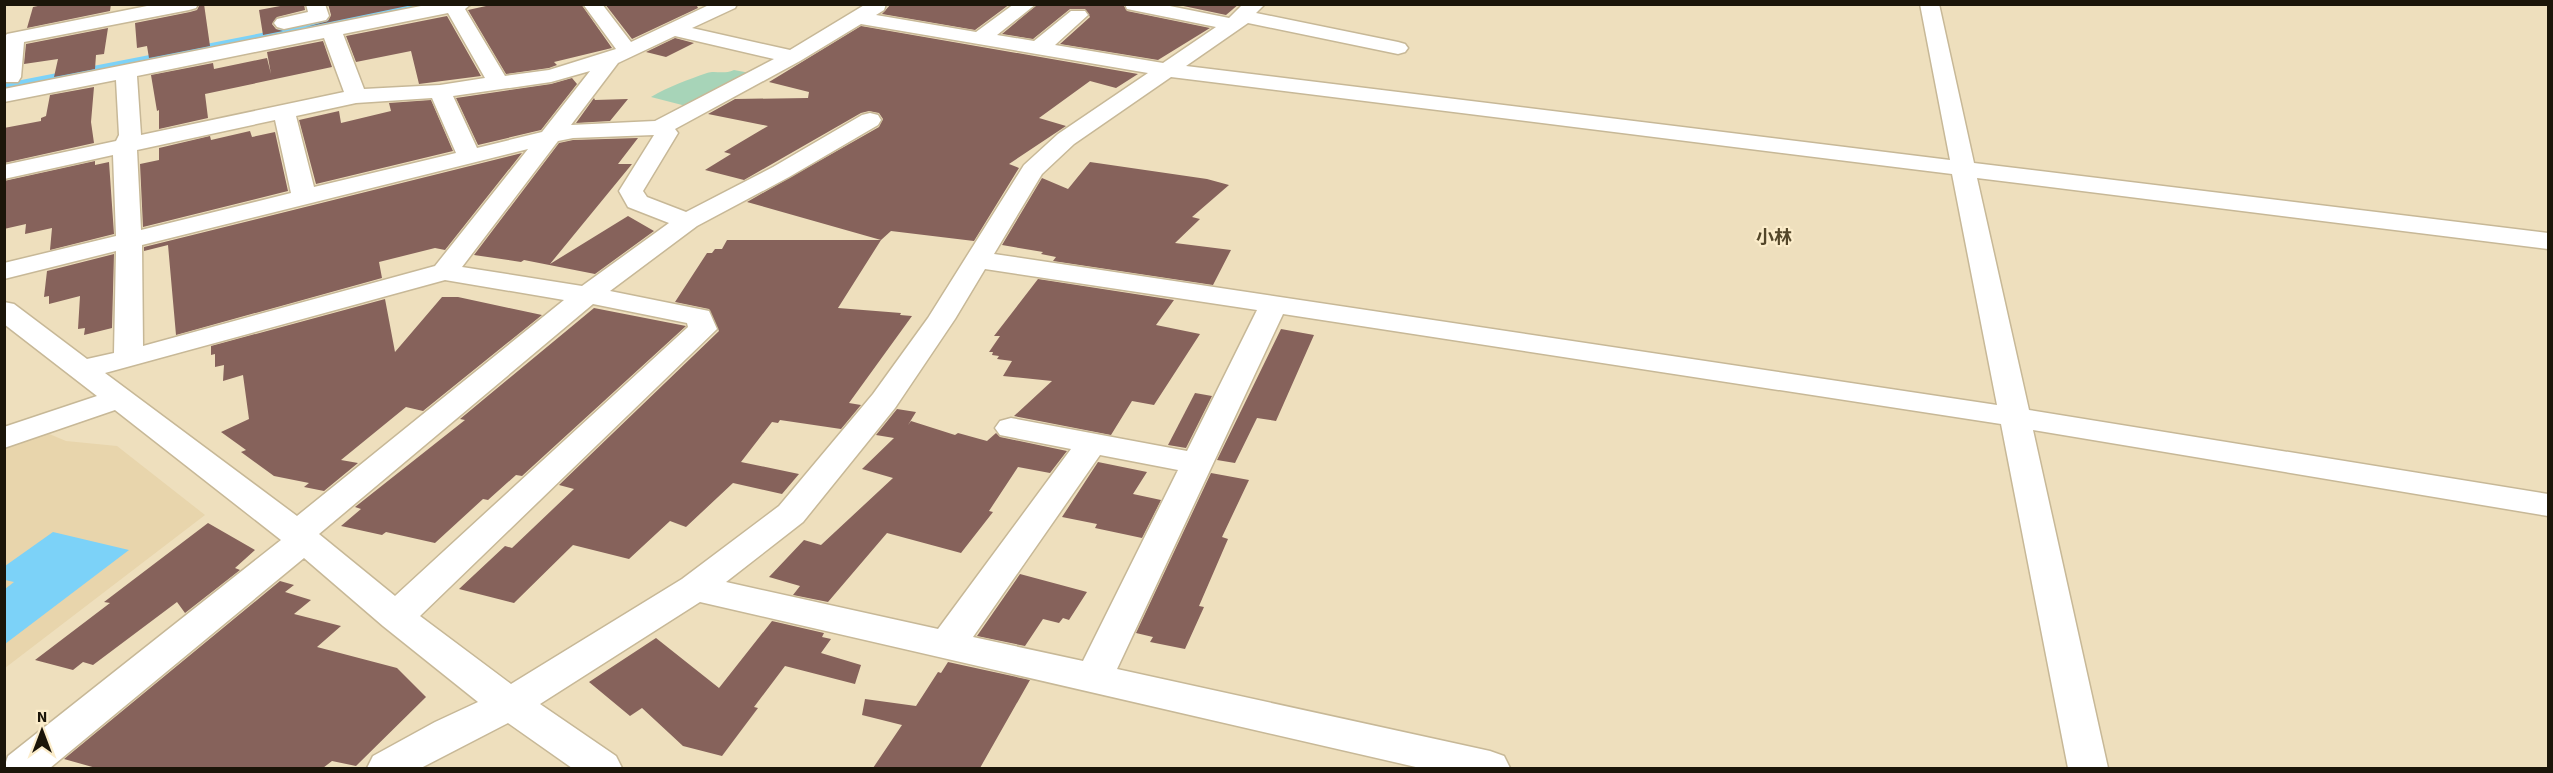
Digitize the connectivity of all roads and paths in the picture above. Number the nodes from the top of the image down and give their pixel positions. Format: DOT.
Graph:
graph roads {
  1 [pos="189,4"];
  2 [pos="315,4"];
  3 [pos="592,4"];
  4 [pos="1027,4"];
  5 [pos="1929,4"];
  6 [pos="458,5"];
  7 [pos="1134,5"];
  8 [pos="718,6"];
  9 [pos="870,11"];
  10 [pos="1078,15"];
  11 [pos="1243,15"];
  12 [pos="331,30"];
  13 [pos="673,30"];
  14 [pos="981,37"];
  15 [pos="1040,47"];
  16 [pos="1398,48"];
  17 [pos="619,55"];
  18 [pos="793,57"];
  19 [pos="1166,70"];
  20 [pos="126,72"];
  21 [pos="497,81"];
  22 [pos="6,83"];
  23 [pos="440,91"];
  24 [pos="356,96"];
  25 [pos="284,110"];
  26 [pos="870,120"];
  27 [pos="660,128"];
  28 [pos="551,137"];
  29 [pos="125,146"];
  30 [pos="470,157"];
  31 [pos="1964,168"];
  32 [pos="4,172"];
  33 [pos="304,198"];
  34 [pos="688,221"];
  35 [pos="129,239"];
  36 [pos="2548,241"];
  37 [pos="979,260"];
  38 [pos="4,271"];
  39 [pos="444,272"];
  40 [pos="587,295"];
  41 [pos="1273,306"];
  42 [pos="4,310"];
  43 [pos="129,359"];
  44 [pos="80,369"];
  45 [pos="121,398"];
  46 [pos="2015,417"];
  47 [pos="1011,428"];
  48 [pos="4,438"];
  49 [pos="1091,444"];
  50 [pos="1195,463"];
  51 [pos="2548,505"];
  52 [pos="300,537"];
  53 [pos="695,588"];
  54 [pos="396,617"];
  55 [pos="947,645"];
  56 [pos="1094,678"];
  57 [pos="510,704"];
  58 [pos="22,768"];
  59 [pos="387,768"];
  60 [pos="602,768"];
  61 [pos="1490,768"];
  62 [pos="2088,768"];
  1 -- 22 [label="street"];
  2 -- 22 [label="street"];
  3 -- 17 [label="street"];
  4 -- 14 [label="street"];
  5 -- 31 [label="street"];
  6 -- 12 [label="street"];
  6 -- 21 [label="street"];
  7 -- 11 [label="street"];
  8 -- 13 [label="street"];
  9 -- 14 [label="street"];
  9 -- 18 [label="street"];
  10 -- 15 [label="street"];
  11 -- 16 [label="street"];
  11 -- 19 [label="street"];
  12 -- 20 [label="street"];
  12 -- 24 [label="street"];
  13 -- 17 [label="street"];
  13 -- 18 [label="street"];
  14 -- 15 [label="street"];
  15 -- 19 [label="street"];
  17 -- 21 [label="street"];
  17 -- 28 [label="street"];
  18 -- 27 [label="street"];
  19 -- 31 [label="street"];
  19 -- 37 [label="street"];
  20 -- 22 [label="street"];
  20 -- 29 [label="street"];
  21 -- 23 [label="street"];
  23 -- 24 [label="street"];
  23 -- 30 [label="street"];
  24 -- 25 [label="street"];
  25 -- 29 [label="street"];
  25 -- 33 [label="street"];
  26 -- 34 [label="street"];
  27 -- 28 [label="street"];
  27 -- 34 [label="street"];
  28 -- 30 [label="street"];
  28 -- 39 [label="street"];
  29 -- 32 [label="street"];
  29 -- 35 [label="street"];
  30 -- 33 [label="street"];
  31 -- 36 [label="street"];
  31 -- 46 [label="street"];
  33 -- 35 [label="street"];
  34 -- 40 [label="street"];
  35 -- 38 [label="street"];
  35 -- 43 [label="street"];
  37 -- 41 [label="street"];
  37 -- 53 [label="street"];
  39 -- 40 [label="street"];
  39 -- 43 [label="street"];
  40 -- 52 [label="street"];
  40 -- 54 [label="street"];
  41 -- 46 [label="street"];
  41 -- 50 [label="street"];
  42 -- 44 [label="street"];
  43 -- 44 [label="street"];
  44 -- 45 [label="street"];
  45 -- 48 [label="street"];
  45 -- 52 [label="street"];
  46 -- 51 [label="street"];
  46 -- 62 [label="street"];
  47 -- 49 [label="street"];
  49 -- 50 [label="street"];
  49 -- 55 [label="street"];
  50 -- 56 [label="street"];
  52 -- 54 [label="street"];
  52 -- 58 [label="street"];
  53 -- 55 [label="street"];
  53 -- 57 [label="street"];
  54 -- 57 [label="street"];
  55 -- 56 [label="street"];
  56 -- 61 [label="street"];
  57 -- 59 [label="street"];
  57 -- 60 [label="street"];
}
